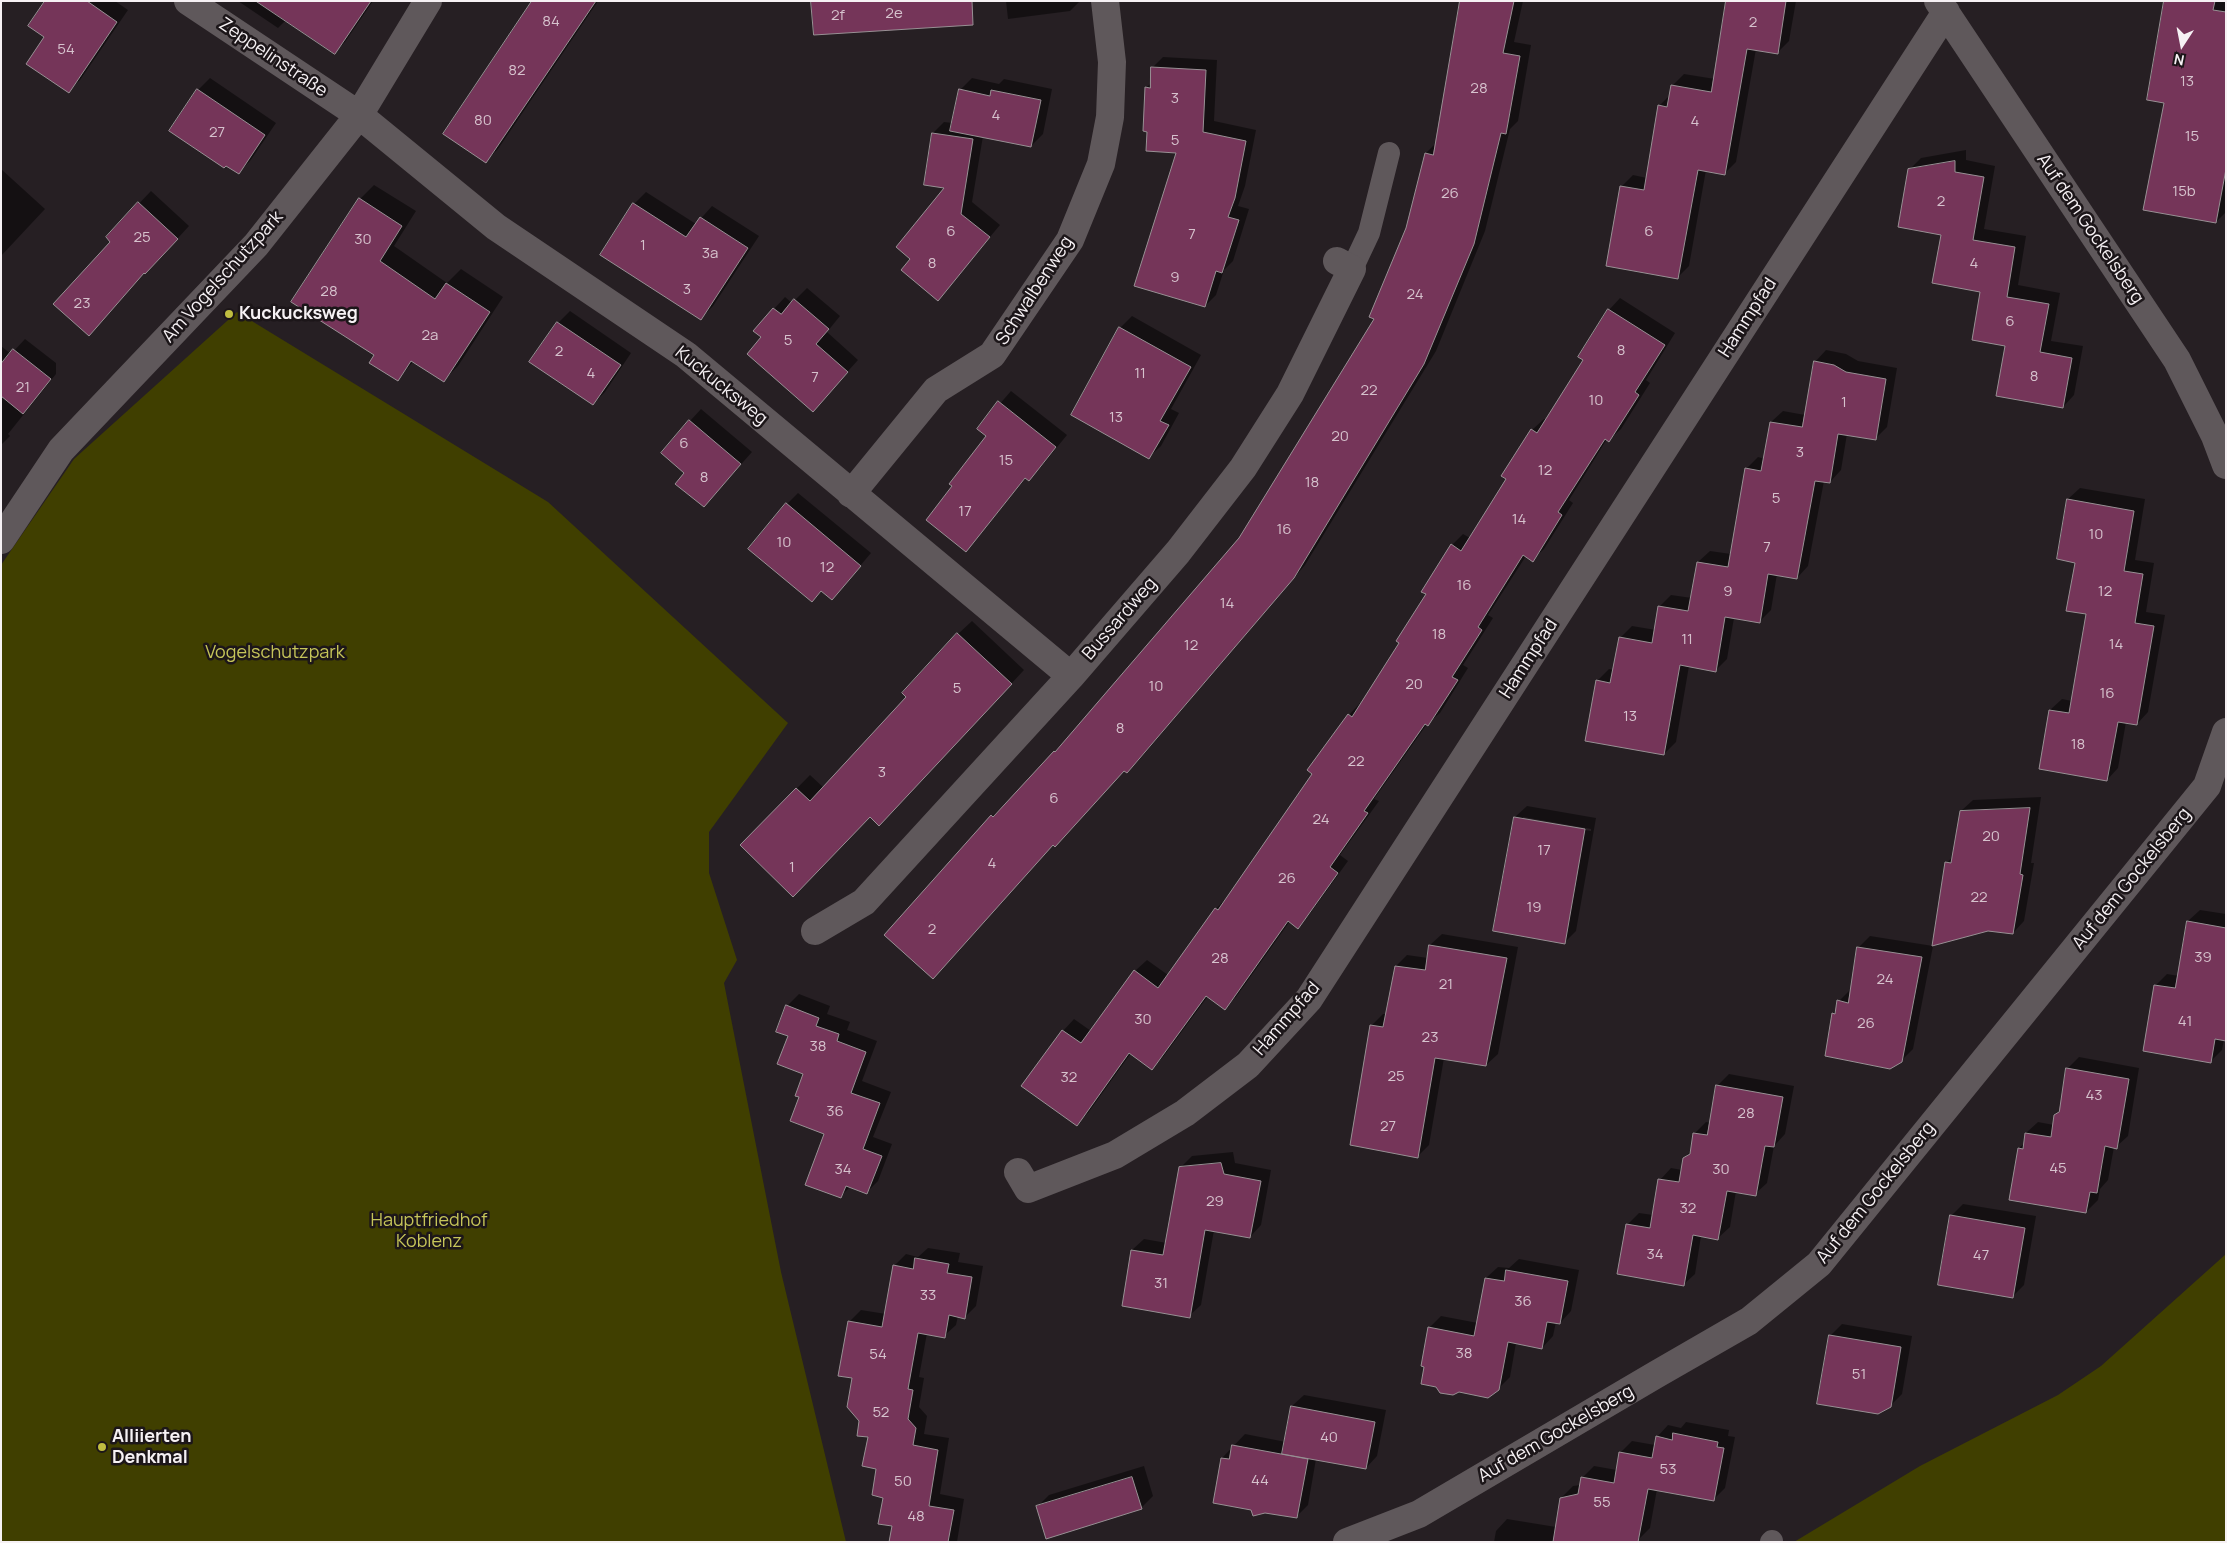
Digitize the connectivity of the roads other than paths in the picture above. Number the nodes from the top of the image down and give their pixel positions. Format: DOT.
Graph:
graph roads {
  1 [pos="188,1"];
  2 [pos="428,1"];
  3 [pos="1105,1"];
  4 [pos="1942,7"];
  5 [pos="359,115"];
  6 [pos="1389,153"];
  7 [pos="1344,265"];
  8 [pos="2226,465"];
  9 [pos="851,494"];
  10 [pos="1,540"];
  11 [pos="1071,676"];
  12 [pos="2226,732"];
  13 [pos="815,931"];
  14 [pos="1018,1172"];
  15 [pos="1347,1542"];
  1 -- 5 [label="street, Zeppelinstraße"];
  2 -- 5 [label="street, Am Vogelschutzpark"];
  3 -- 9 [label="street, Schwalbenweg"];
  4 -- 8 [label="street, Auf dem Gockelsberg"];
  4 -- 14 [label="street, Hammpfad"];
  5 -- 9 [label="street, Kuckucksweg"];
  5 -- 10 [label="street, Am Vogelschutzpark"];
  6 -- 7 [label="lane"];
  7 -- 11 [label="street, Bussardweg"];
  9 -- 11 [label="street, Kuckucksweg"];
  11 -- 13 [label="street, Bussardweg"];
  12 -- 15 [label="street, Auf dem Gockelsberg"];
}
